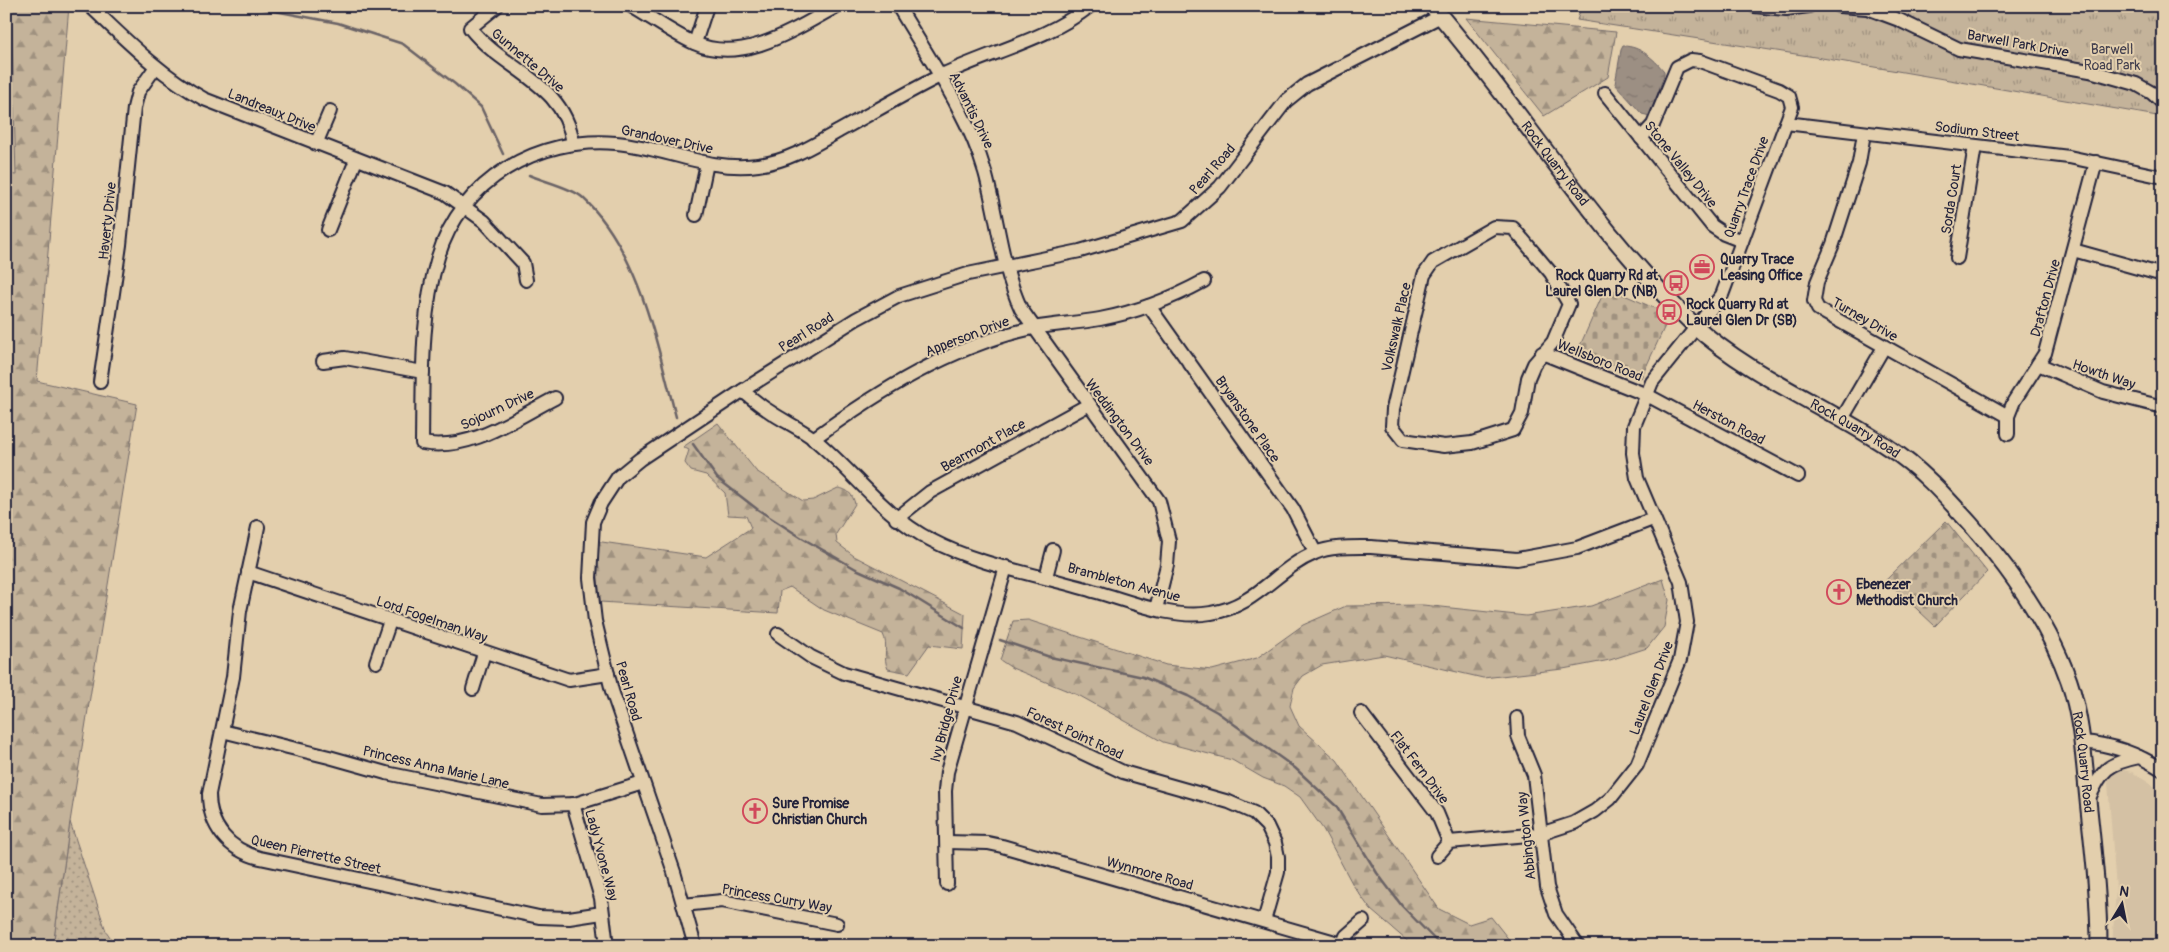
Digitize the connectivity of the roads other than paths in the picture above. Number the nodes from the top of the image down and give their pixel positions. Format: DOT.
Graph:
graph roads {
  1 [pos="90,6"];
  2 [pos="497,6"];
  3 [pos="631,6"];
  4 [pos="707,6"];
  5 [pos="837,6"];
  6 [pos="898,6"];
  7 [pos="1090,6"];
  8 [pos="1754,6"];
  9 [pos="1809,6"];
  10 [pos="1839,6"];
  11 [pos="1867,7"];
  12 [pos="1437,11"];
  13 [pos="695,43"];
  14 [pos="155,68"];
  15 [pos="939,76"];
  16 [pos="1605,93"];
  17 [pos="2163,103"];
  18 [pos="330,111"];
  19 [pos="1786,123"];
  20 [pos="1864,133"];
  21 [pos="1641,138"];
  22 [pos="573,143"];
  23 [pos="316,144"];
  24 [pos="1975,146"];
  25 [pos="356,160"];
  26 [pos="2096,162"];
  27 [pos="707,163"];
  28 [pos="2163,176"];
  29 [pos="465,207"];
  30 [pos="696,215"];
  31 [pos="328,230"];
  32 [pos="1742,241"];
  33 [pos="2073,250"];
  34 [pos="1957,258"];
  35 [pos="1006,265"];
  36 [pos="2163,275"];
  37 [pos="526,280"];
  38 [pos="1204,281"];
  39 [pos="1149,306"];
  40 [pos="1697,327"];
  41 [pos="1033,328"];
  42 [pos="1884,347"];
  43 [pos="1542,353"];
  44 [pos="323,361"];
  45 [pos="2038,364"];
  46 [pos="423,372"];
  47 [pos="100,382"];
  48 [pos="742,390"];
  49 [pos="1647,395"];
  50 [pos="555,398"];
  51 [pos="1088,405"];
  52 [pos="2163,407"];
  53 [pos="2008,416"];
  54 [pos="1842,419"];
  55 [pos="2008,434"];
  56 [pos="813,439"];
  57 [pos="422,443"];
  58 [pos="1798,476"];
  59 [pos="896,519"];
  60 [pos="1653,519"];
  61 [pos="258,527"];
  62 [pos="1053,550"];
  63 [pos="1315,552"];
  64 [pos="1006,567"];
  65 [pos="248,572"];
  66 [pos="1046,577"];
  67 [pos="1156,609"];
  68 [pos="390,620"];
  69 [pos="778,634"];
  70 [pos="484,653"];
  71 [pos="376,662"];
  72 [pos="608,674"];
  73 [pos="473,689"];
  74 [pos="964,706"];
  75 [pos="1361,713"];
  76 [pos="1516,718"];
  77 [pos="222,731"];
  78 [pos="2082,742"];
  79 [pos="2140,757"];
  80 [pos="2163,770"];
  81 [pos="643,783"];
  82 [pos="2088,800"];
  83 [pos="573,804"];
  84 [pos="1540,834"];
  85 [pos="946,842"];
  86 [pos="1449,842"];
  87 [pos="1437,856"];
  88 [pos="947,884"];
  89 [pos="683,905"];
  90 [pos="602,913"];
  91 [pos="1264,921"];
  92 [pos="1363,921"];
  93 [pos="836,924"];
  94 [pos="1342,945"];
  95 [pos="607,946"];
  96 [pos="695,946"];
  97 [pos="1578,946"];
  98 [pos="2098,946"];
  1 -- 14 [label="street, Landreaux Drive"];
  2 -- 22 [label="street, Gunnette Drive"];
  3 -- 13 [label="street"];
  4 -- 13 [label="street"];
  5 -- 13 [label="street"];
  6 -- 15 [label="street, Advantis Drive"];
  7 -- 15 [label="street, Grandover Drive"];
  8 -- 9 [label="street"];
  10 -- 11 [label="street, Barwell Park Drive"];
  11 -- 17 [label="street, Barwell Park Drive"];
  12 -- 35 [label="street, Pearl Road"];
  12 -- 40 [label="main road, Rock Quarry Road"];
  14 -- 23 [label="street, Landreaux Drive"];
  14 -- 47 [label="street, Haverty Drive"];
  15 -- 27 [label="street, Grandover Drive"];
  15 -- 35 [label="street, Advantis Drive"];
  16 -- 21 [label="street, Stone Valley Drive"];
  18 -- 23 [label="street"];
  19 -- 20 [label="street, Sodium Street"];
  19 -- 21 [label="street, Quarry Trace Drive"];
  19 -- 32 [label="street, Quarry Trace Drive"];
  20 -- 24 [label="street, Sodium Street"];
  20 -- 42 [label="street, Turney Drive"];
  21 -- 32 [label="street, Stone Valley Drive"];
  22 -- 27 [label="street, Grandover Drive"];
  22 -- 29 [label="street, Grandover Drive"];
  23 -- 25 [label="street, Landreaux Drive"];
  24 -- 26 [label="street, Sodium Street"];
  24 -- 34 [label="street, Sorda Court"];
  25 -- 29 [label="street, Landreaux Drive"];
  25 -- 31 [label="street"];
  26 -- 28 [label="street, Sodium Street"];
  26 -- 33 [label="street, Drafton Drive"];
  27 -- 30 [label="street"];
  29 -- 37 [label="street, Landreaux Drive"];
  29 -- 46 [label="street, Grandover Drive"];
  32 -- 40 [label="street, Quarry Trace Drive"];
  33 -- 36 [label="street"];
  33 -- 45 [label="street, Drafton Drive"];
  35 -- 41 [label="street, Weddington Drive"];
  35 -- 48 [label="street, Pearl Road"];
  38 -- 39 [label="street, Apperson Drive"];
  39 -- 41 [label="street, Apperson Drive"];
  39 -- 63 [label="street, Bryanstone Place"];
  40 -- 49 [label="street, Laurel Glen Drive"];
  40 -- 54 [label="main road, Rock Quarry Road"];
  41 -- 51 [label="street, Weddington Drive"];
  41 -- 56 [label="street, Apperson Drive"];
  42 -- 53 [label="street, Turney Drive"];
  42 -- 54 [label="street"];
  43 -- 43 [label="street, Volkswalk Place"];
  43 -- 49 [label="street, Wellsboro Road"];
  44 -- 46 [label="street"];
  45 -- 52 [label="street, Howth Way"];
  45 -- 53 [label="street, Drafton Drive"];
  46 -- 57 [label="street, Grandover Drive"];
  48 -- 56 [label="street, Brambleton Avenue"];
  48 -- 72 [label="street, Pearl Road"];
  49 -- 58 [label="street, Herston Road"];
  49 -- 60 [label="street, Laurel Glen Drive"];
  50 -- 57 [label="street, Sojourn Drive"];
  51 -- 59 [label="street, Bearmont Place"];
  51 -- 67 [label="street, Weddington Drive"];
  53 -- 55 [label="street, Drafton Drive"];
  54 -- 78 [label="main road, Rock Quarry Road"];
  56 -- 59 [label="street, Brambleton Avenue"];
  59 -- 64 [label="street, Brambleton Avenue"];
  60 -- 63 [label="street, Brambleton Avenue"];
  60 -- 84 [label="street, Laurel Glen Drive"];
  61 -- 65 [label="street, Queen Pierrette Street"];
  62 -- 66 [label="street"];
  63 -- 67 [label="street, Brambleton Avenue"];
  64 -- 66 [label="street, Brambleton Avenue"];
  64 -- 74 [label="street, Ivy Bridge Drive"];
  65 -- 68 [label="street, Lord Fogelman Way"];
  65 -- 77 [label="street, Queen Pierrette Street"];
  66 -- 67 [label="street, Brambleton Avenue"];
  68 -- 70 [label="street, Lord Fogelman Way"];
  68 -- 71 [label="street"];
  69 -- 74 [label="street, Forest Point Road"];
  70 -- 72 [label="street, Lord Fogelman Way"];
  70 -- 73 [label="street"];
  72 -- 81 [label="street, Pearl Road"];
  74 -- 85 [label="street, Ivy Bridge Drive"];
  74 -- 91 [label="street, Forest Point Road"];
  75 -- 86 [label="street, Flat Fern Drive"];
  76 -- 84 [label="street, Abbington Way"];
  77 -- 83 [label="street, Princess Anna Marie Lane"];
  77 -- 90 [label="street, Queen Pierrette Street"];
  78 -- 79 [label="street"];
  78 -- 82 [label="main road, Rock Quarry Road"];
  79 -- 80 [label="street"];
  79 -- 82 [label="street"];
  81 -- 83 [label="street, Princess Anna Marie Lane"];
  81 -- 89 [label="street, Pearl Road"];
  82 -- 98 [label="main road, Rock Quarry Road"];
  83 -- 90 [label="street, Lady Yvone Way"];
  84 -- 86 [label="street, Laurel Glen Drive"];
  84 -- 97 [label="street, Abbington Way"];
  85 -- 88 [label="street, Ivy Bridge Drive"];
  85 -- 91 [label="street, Wynmore Road"];
  86 -- 87 [label="street"];
  89 -- 93 [label="street, Princess Curry Way"];
  89 -- 96 [label="street, Pearl Road"];
  90 -- 95 [label="street, Lady Yvone Way"];
  91 -- 94 [label="street, Wynmore Road"];
  92 -- 94 [label="street"];
}
